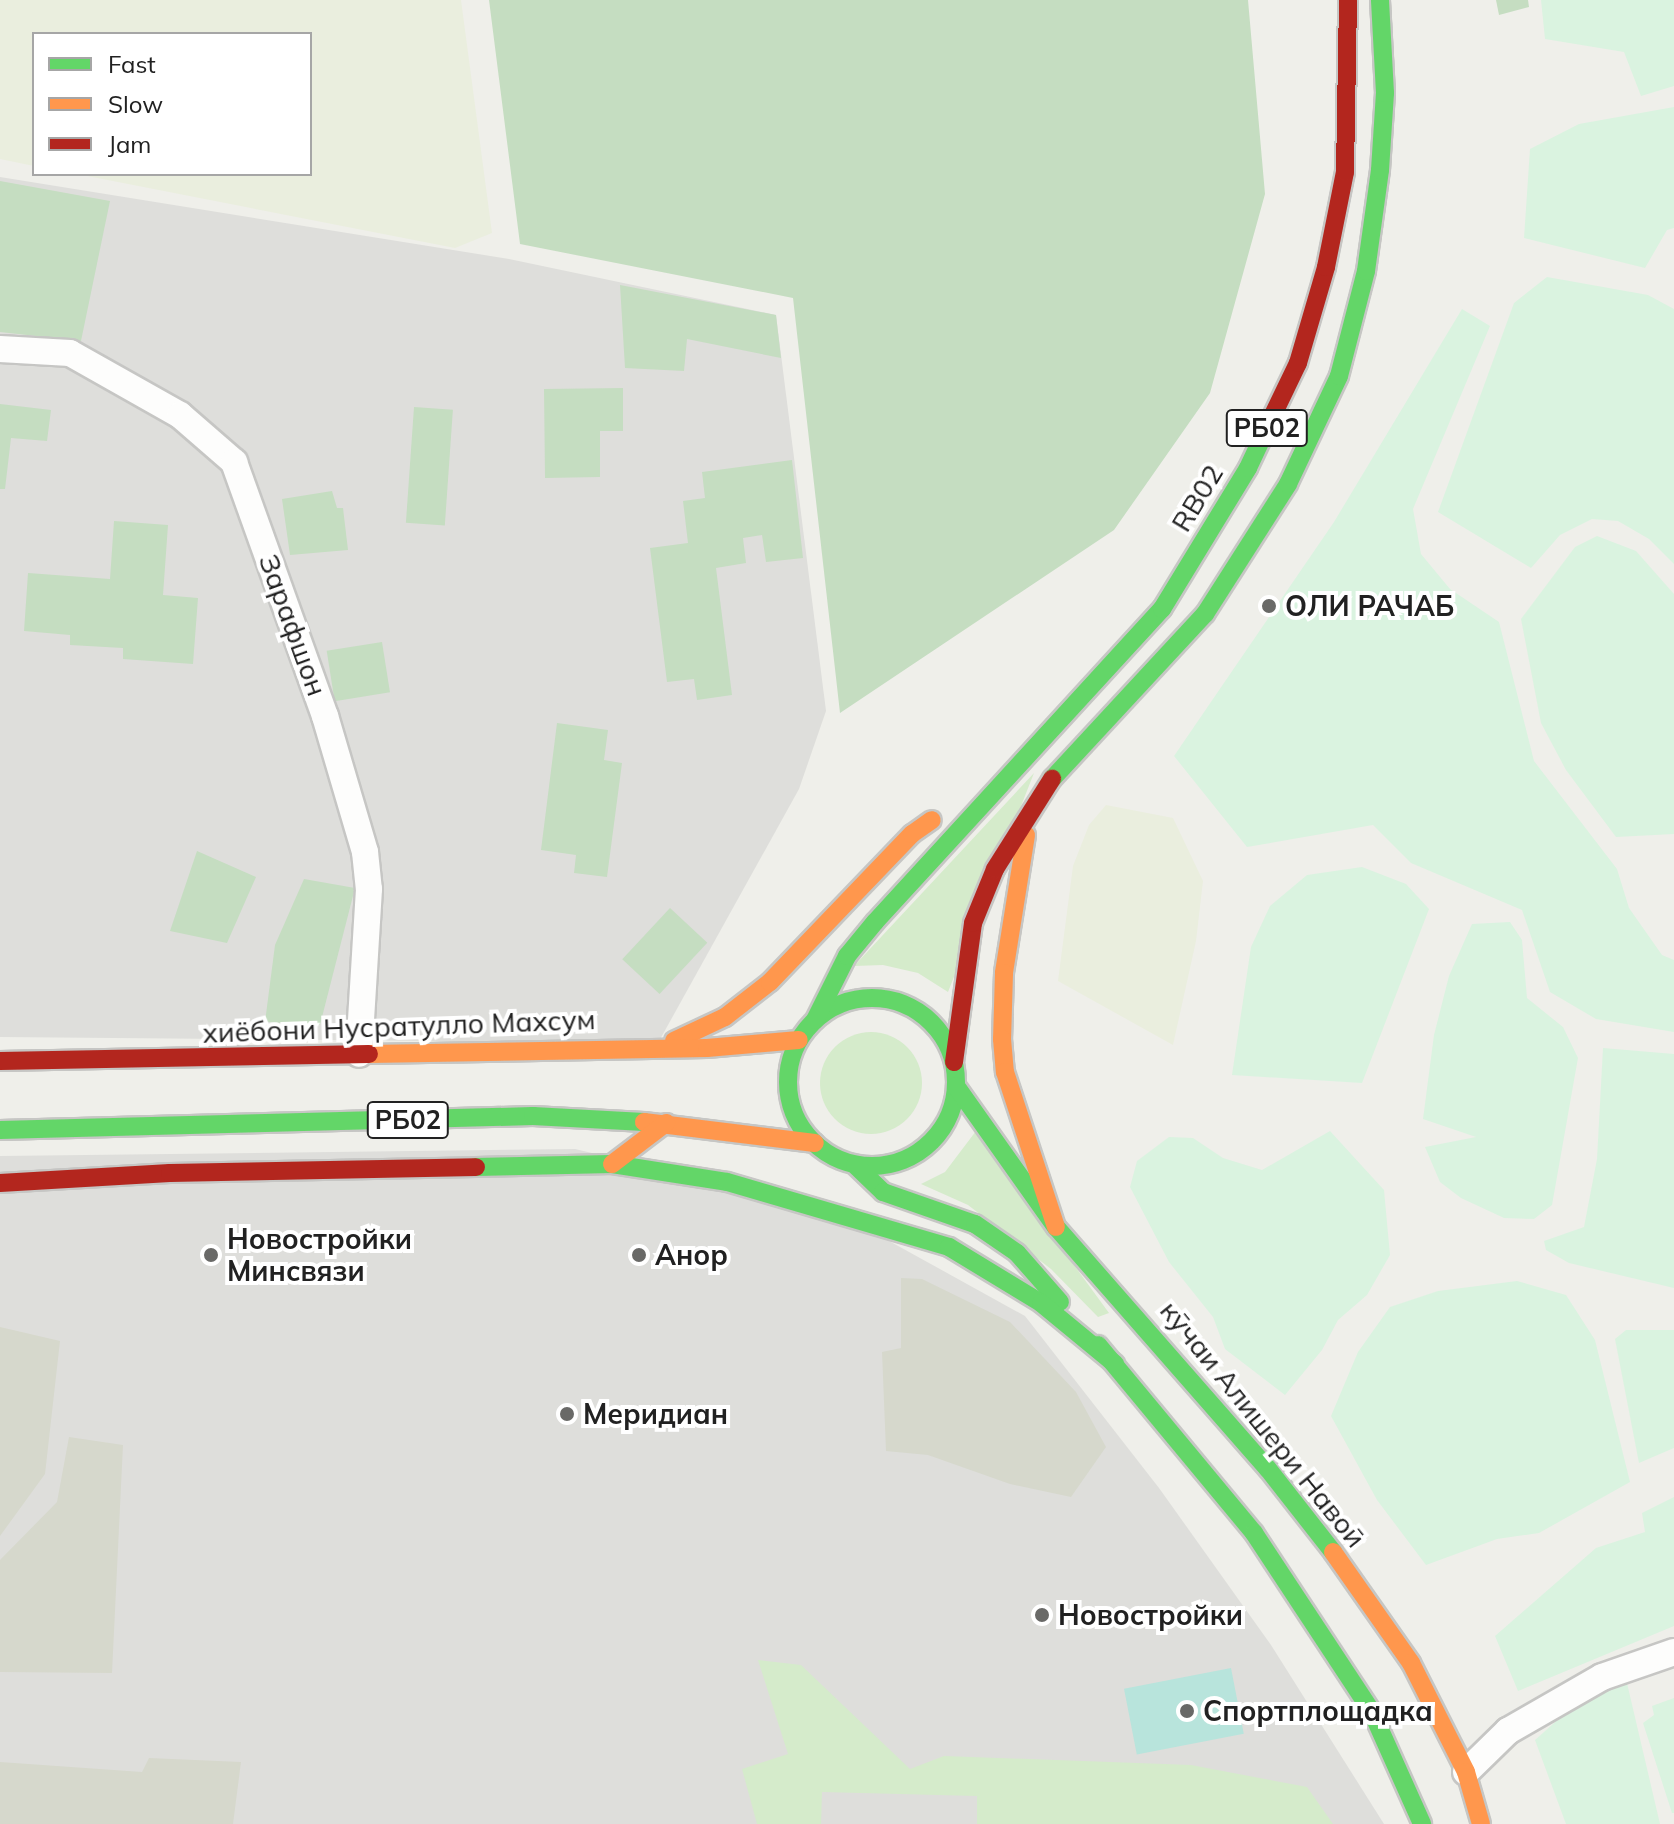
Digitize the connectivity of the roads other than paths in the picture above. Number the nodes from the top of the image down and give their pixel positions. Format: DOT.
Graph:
graph roads {
  1 [pos="1348,0"];
  2 [pos="1380,0"];
  3 [pos="0,349"];
  4 [pos="1003,778"];
  5 [pos="1028,813"];
  6 [pos="815,1020"];
  7 [pos="799,1040"];
  8 [pos="662,1046"];
  9 [pos="359,1054"];
  10 [pos="0,1061"];
  11 [pos="954,1062"];
  12 [pos="956,1086"];
  13 [pos="666,1123"];
  14 [pos="0,1130"];
  15 [pos="815,1143"];
  16 [pos="612,1164"];
  17 [pos="855,1165"];
  18 [pos="0,1183"];
  19 [pos="1056,1227"];
  20 [pos="1115,1364"];
  21 [pos="1674,1652"];
  22 [pos="1466,1772"];
  23 [pos="1422,1824"];
  24 [pos="1481,1824"];
  1 -- 4 [label="main road, RB02 / РБ02"];
  2 -- 5 [label="main road, РБ02"];
  3 -- 9 [label="street, Зарафшон"];
  4 -- 6 [label="main road, РБ02"];
  4 -- 8 [label="main road"];
  5 -- 11 [label="main road, РБ02"];
  5 -- 19 [label="main road"];
  6 -- 7 [label="main road, РБ02"];
  6 -- 11 [label="main road, РБ02"];
  7 -- 8 [label="main road, хиёбони Нусратулло Махсум"];
  7 -- 15 [label="main road, РБ02"];
  8 -- 9 [label="main road, хиёбони Нусратулло Махсум"];
  9 -- 10 [label="main road, хиёбони Нусратулло Махсум"];
  11 -- 12 [label="main road, РБ02"];
  12 -- 17 [label="main road, РБ02"];
  12 -- 19 [label="main road, кӯчаи Алишери Навоӣ"];
  13 -- 14 [label="main road, РБ02"];
  13 -- 15 [label="main road, РБ02"];
  13 -- 16 [label="main road"];
  15 -- 17 [label="main road, РБ02"];
  16 -- 18 [label="main road"];
  16 -- 20 [label="main road"];
  17 -- 20 [label="main road"];
  19 -- 22 [label="main road, кӯчаи Алишери Навоӣ"];
  20 -- 23 [label="main road"];
  21 -- 22 [label="street"];
  22 -- 24 [label="main road, кӯчаи Алишери Навоӣ"];
}
